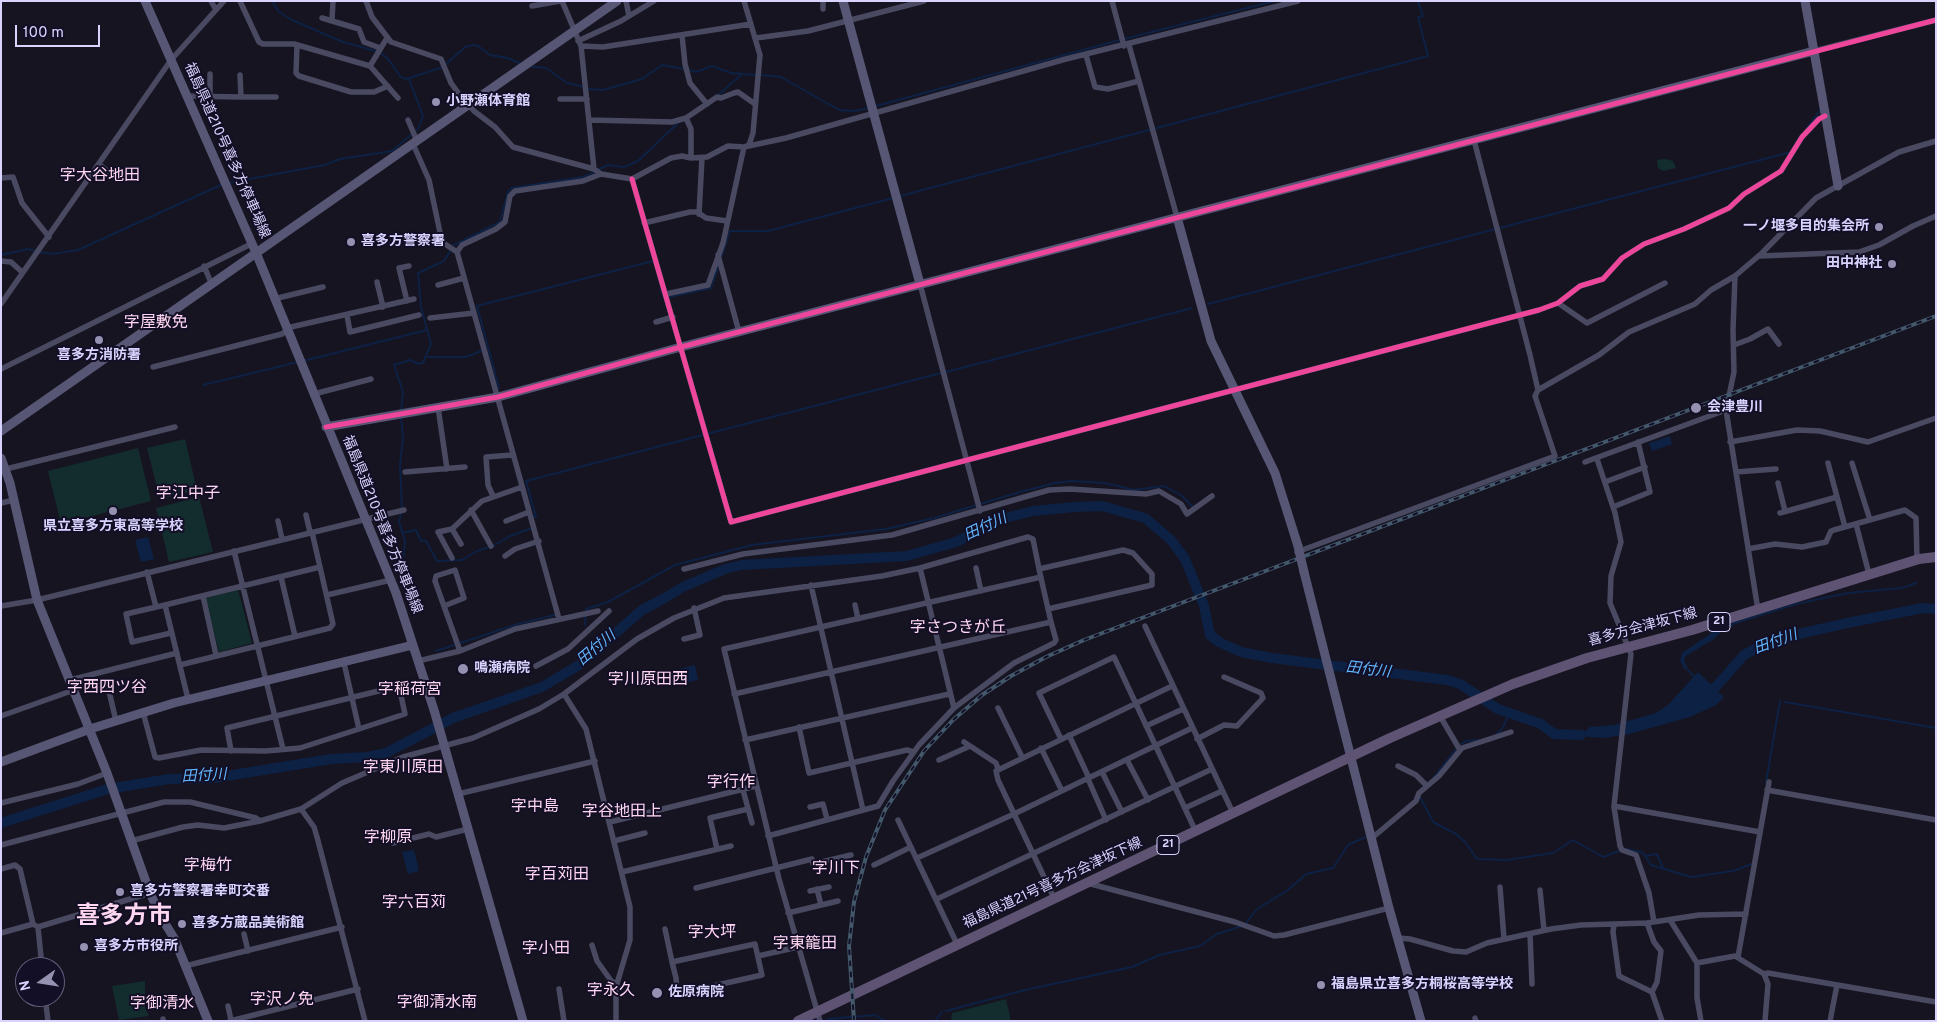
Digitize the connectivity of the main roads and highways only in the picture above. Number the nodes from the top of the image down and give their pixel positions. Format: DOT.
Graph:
graph roads {
  1 [pos="1936,557"];
  2 [pos="1457,709"];
  3 [pos="819,1016"];
  4 [pos="798,1021"];
  1 -- 2 [label="main road, 喜多方会津坂下線 / 21"];
  2 -- 3 [label="main road, 福島県道21号喜多方会津坂下線 / 21"];
  3 -- 4 [label="main road, 福島県道21号喜多方会津坂下線 / 21"];
}
